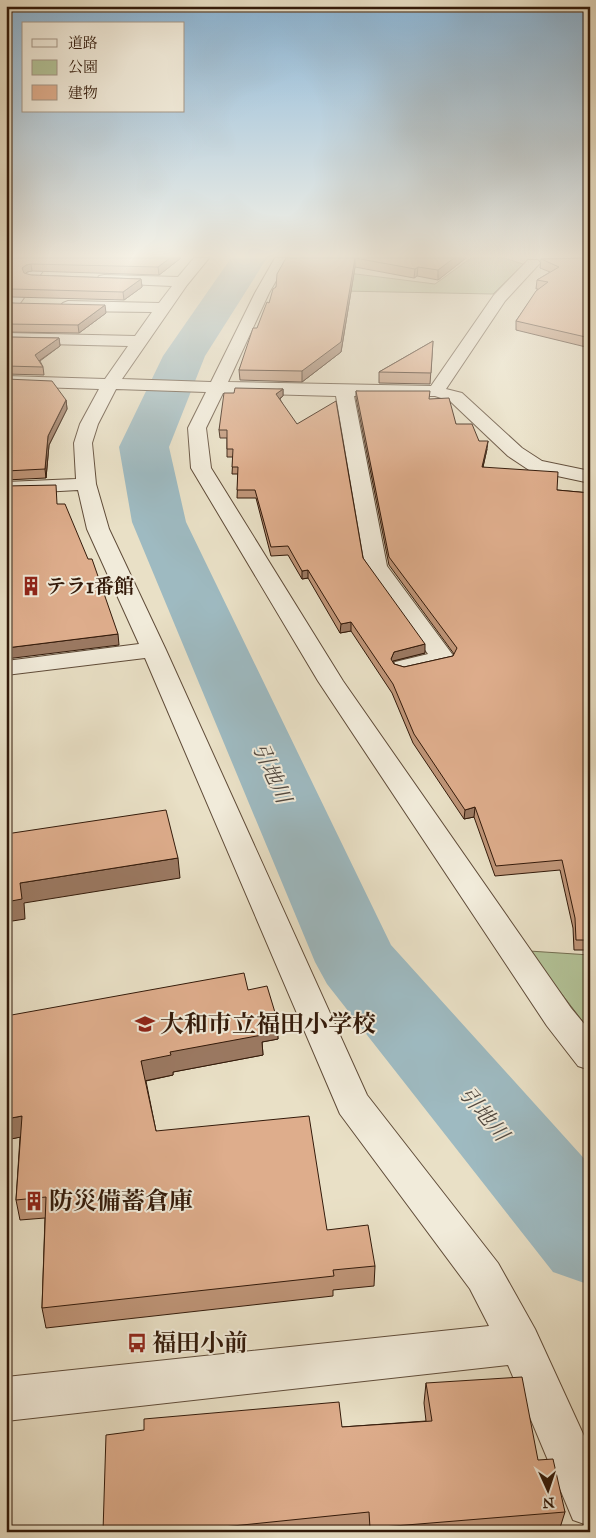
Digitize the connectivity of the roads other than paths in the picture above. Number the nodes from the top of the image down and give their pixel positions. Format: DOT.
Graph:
graph roads {
  1 [pos="148,330"];
  2 [pos="241,330"];
  3 [pos="477,330"];
  4 [pos="6,338"];
  5 [pos="140,341"];
  6 [pos="6,381"];
  7 [pos="124,384"];
  8 [pos="208,386"];
  9 [pos="344,391"];
  10 [pos="436,391"];
  11 [pos="590,477"];
  12 [pos="86,484"];
  13 [pos="6,488"];
  14 [pos="154,650"];
  15 [pos="404,667"];
  16 [pos="6,668"];
  17 [pos="590,1056"];
  18 [pos="520,1342"];
  19 [pos="6,1399"];
  20 [pos="590,1503"];
  1 -- 5 [label="street"];
  2 -- 8 [label="street"];
  3 -- 10 [label="street"];
  4 -- 5 [label="street"];
  5 -- 7 [label="street"];
  6 -- 7 [label="street"];
  7 -- 8 [label="street"];
  7 -- 12 [label="street"];
  8 -- 9 [label="street"];
  8 -- 17 [label="street"];
  9 -- 10 [label="street"];
  9 -- 15 [label="street"];
  10 -- 11 [label="street"];
  12 -- 13 [label="street"];
  12 -- 14 [label="street"];
  14 -- 16 [label="street"];
  14 -- 18 [label="street"];
  18 -- 19 [label="street"];
  18 -- 20 [label="street"];
}
